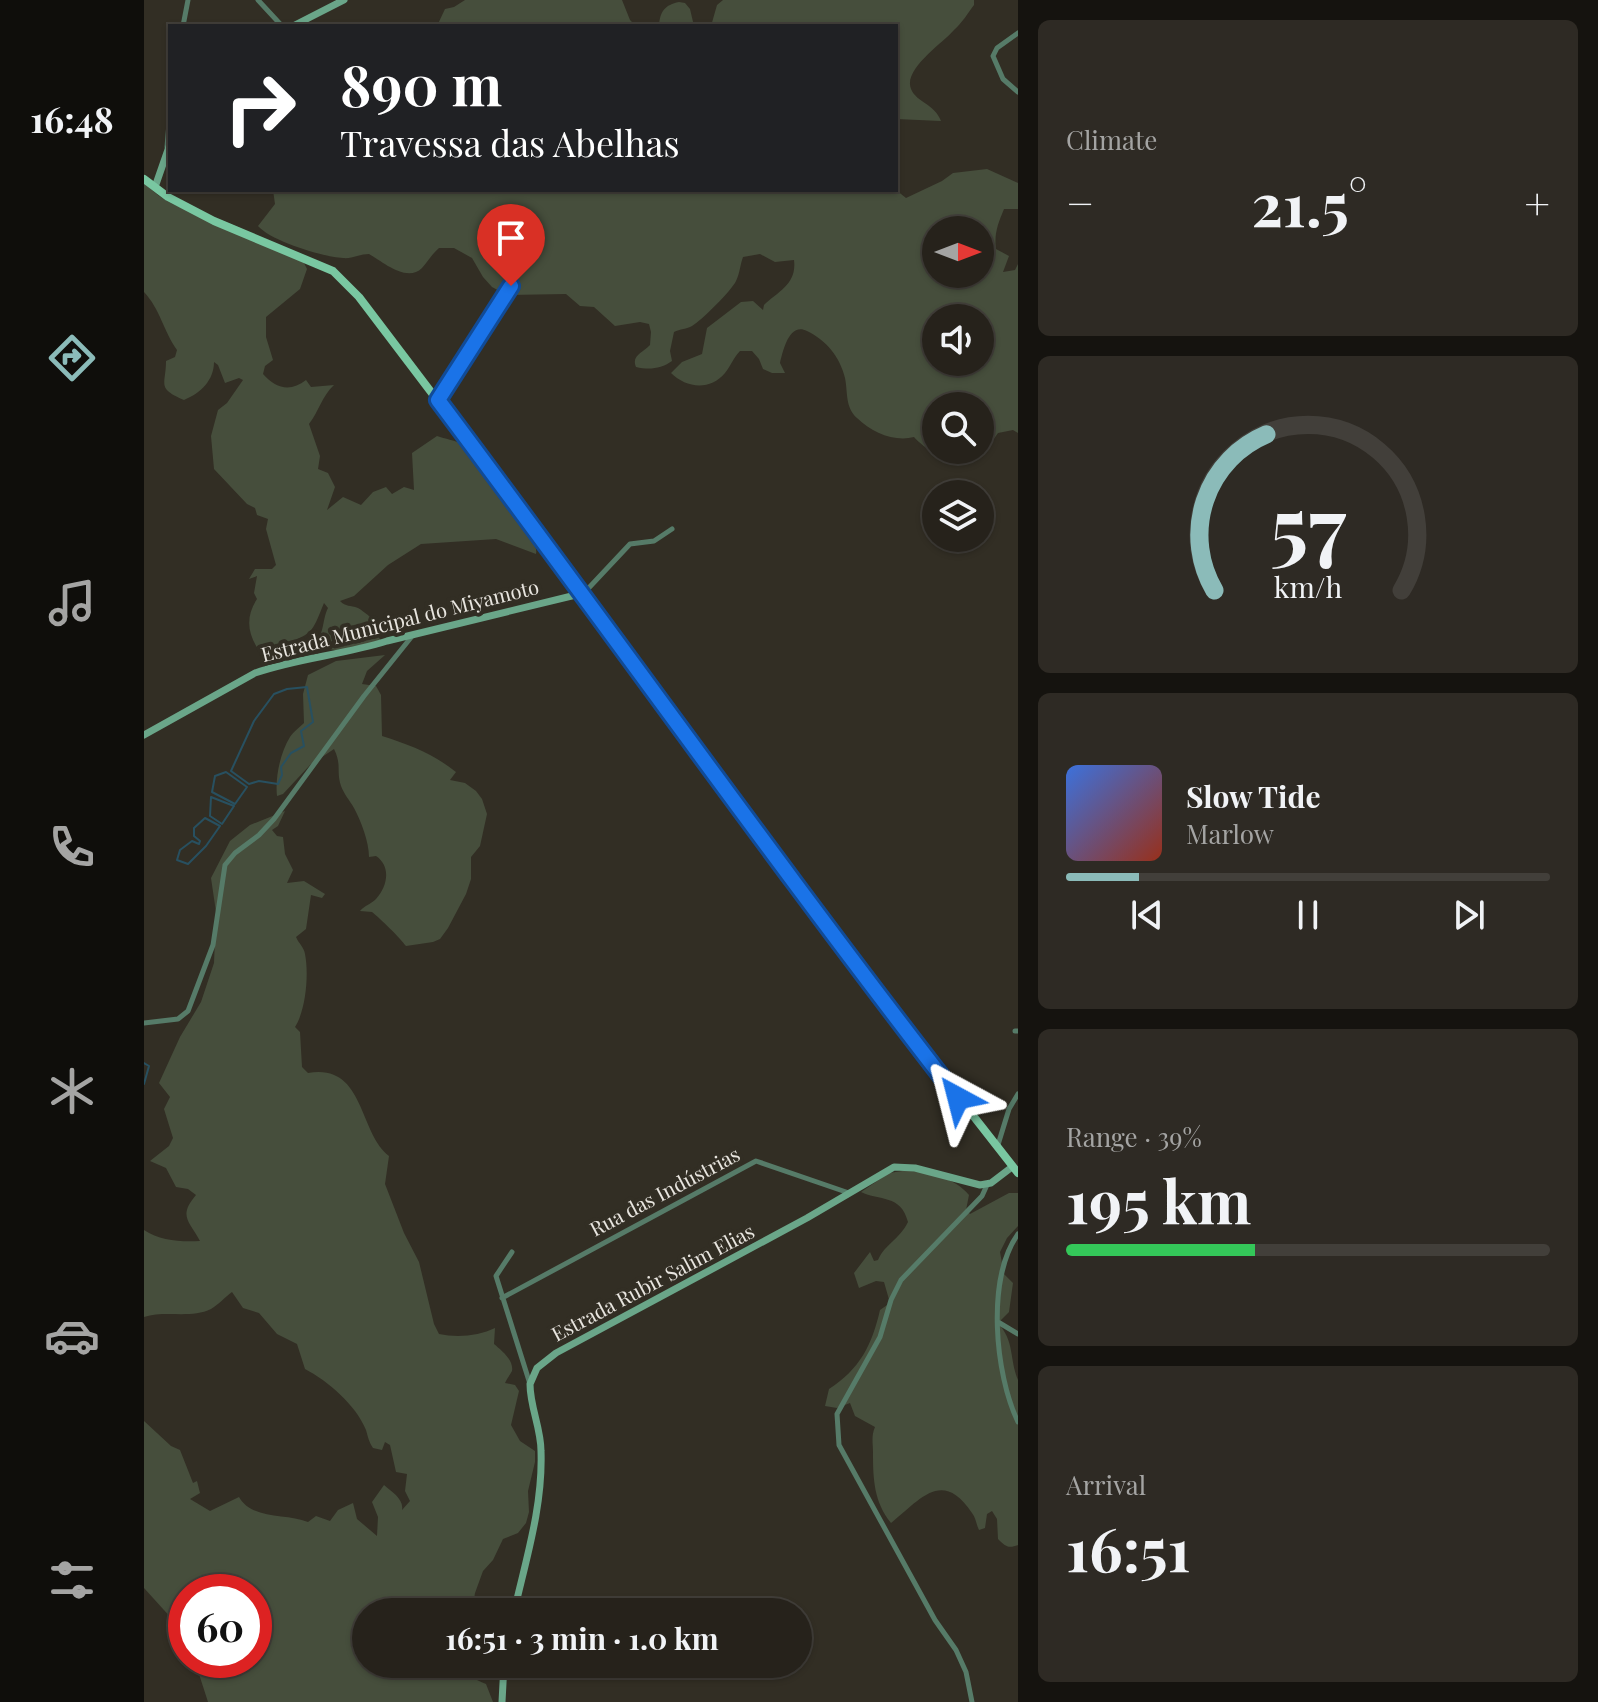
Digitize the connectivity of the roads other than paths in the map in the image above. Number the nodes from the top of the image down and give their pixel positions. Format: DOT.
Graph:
graph roads {
  1 [pos="188,0"];
  2 [pos="258,0"];
  3 [pos="344,0"];
  4 [pos="183,24"];
  5 [pos="280,24"];
  6 [pos="297,24"];
  7 [pos="1018,33"];
  8 [pos="1018,92"];
  9 [pos="168,149"];
  10 [pos="144,179"];
  11 [pos="155,187"];
  12 [pos="511,286"];
  13 [pos="438,400"];
  14 [pos="672,529"];
  15 [pos="584,593"];
  16 [pos="414,635"];
  17 [pos="144,735"];
  18 [pos="144,1023"];
  19 [pos="1018,1094"];
  20 [pos="997,1149"];
  21 [pos="1015,1170"];
  22 [pos="987,1185"];
  23 [pos="850,1193"];
  24 [pos="1018,1234"];
  25 [pos="512,1252"];
  26 [pos="502,1298"];
  27 [pos="998,1322"];
  28 [pos="1018,1334"];
  29 [pos="530,1384"];
  30 [pos="1018,1422"];
  31 [pos="517,1598"];
  32 [pos="503,1678"];
  33 [pos="502,1702"];
  34 [pos="972,1702"];
  1 -- 4 [label="street"];
  2 -- 5 [label="street"];
  3 -- 6 [label="street"];
  7 -- 8 [label="street"];
  9 -- 11 [label="street"];
  10 -- 11 [label="main road"];
  11 -- 13 [label="main road"];
  12 -- 13 [label="street"];
  13 -- 15 [label="main road"];
  14 -- 15 [label="street"];
  15 -- 16 [label="street, Estrada Municipal do Miyamoto"];
  15 -- 20 [label="main road"];
  16 -- 17 [label="street, Estrada Municipal do Miyamoto"];
  16 -- 18 [label="street"];
  19 -- 20 [label="street"];
  20 -- 21 [label="main road"];
  21 -- 22 [label="street"];
  22 -- 23 [label="street, Estrada Rubir Salim Elias"];
  22 -- 34 [label="street"];
  23 -- 26 [label="street, Rua das Indústrias"];
  23 -- 29 [label="street, Estrada Rubir Salim Elias"];
  24 -- 27 [label="street"];
  25 -- 26 [label="street"];
  26 -- 29 [label="street"];
  27 -- 28 [label="street"];
  27 -- 30 [label="street"];
  29 -- 31 [label="street"];
  32 -- 33 [label="street"];
}
